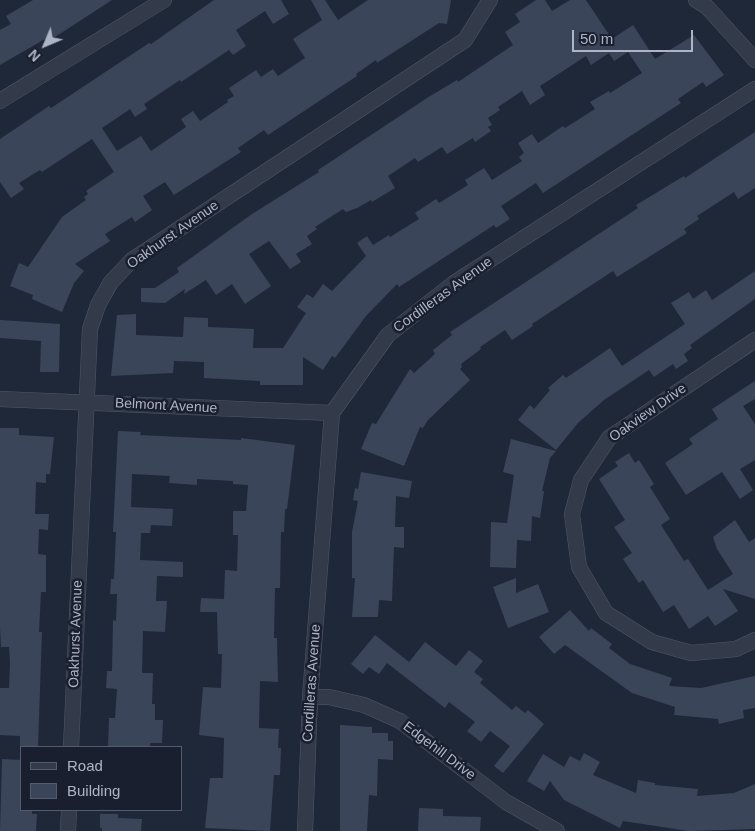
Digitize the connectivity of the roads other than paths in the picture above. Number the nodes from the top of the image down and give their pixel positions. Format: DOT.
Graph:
graph roads {
  1 [pos="164,0"];
  2 [pos="490,0"];
  3 [pos="696,0"];
  4 [pos="755,60"];
  5 [pos="755,89"];
  6 [pos="0,101"];
  7 [pos="755,340"];
  8 [pos="0,399"];
  9 [pos="86,402"];
  10 [pos="332,413"];
  11 [pos="755,640"];
  12 [pos="310,697"];
  13 [pos="72,746"];
  14 [pos="69,811"];
  15 [pos="68,831"];
  16 [pos="305,831"];
  17 [pos="558,831"];
  1 -- 6 [label="street"];
  2 -- 9 [label="street, Oakhurst Avenue"];
  3 -- 4 [label="street"];
  5 -- 10 [label="street, Cordilleras Avenue"];
  7 -- 11 [label="street, Oakview Drive"];
  8 -- 9 [label="street, Belmont Avenue"];
  9 -- 10 [label="street, Belmont Avenue"];
  9 -- 13 [label="street, Oakhurst Avenue"];
  10 -- 12 [label="street, Cordilleras Avenue"];
  12 -- 16 [label="street, Cordilleras Avenue"];
  12 -- 17 [label="street, Edgehill Drive"];
  14 -- 15 [label="street"];
}
